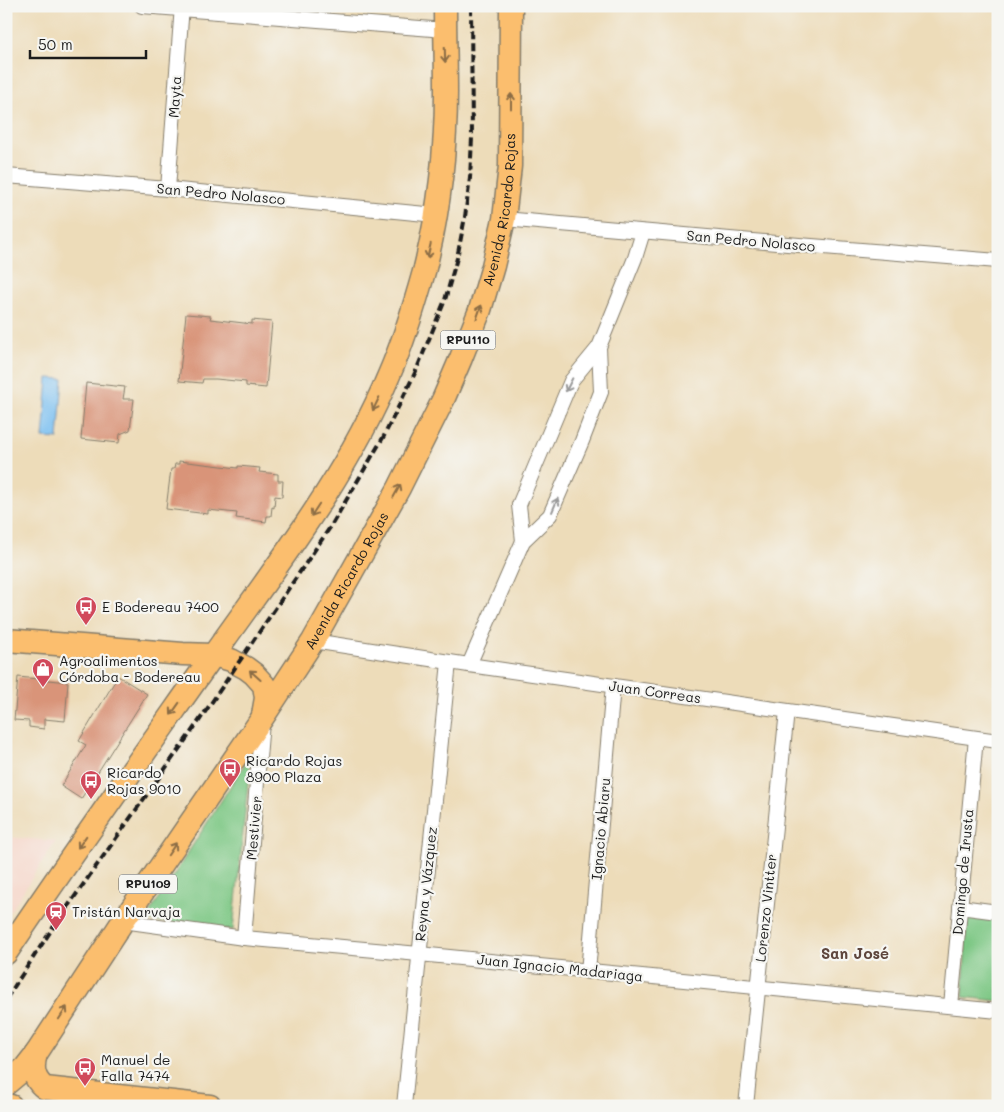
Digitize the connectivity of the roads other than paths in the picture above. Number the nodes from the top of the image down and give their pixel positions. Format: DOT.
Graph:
graph roads {
  1 [pos="142,6"];
  2 [pos="445,6"];
  3 [pos="511,6"];
  4 [pos="182,8"];
  5 [pos="445,30"];
  6 [pos="6,176"];
  7 [pos="168,188"];
  8 [pos="436,215"];
  9 [pos="504,219"];
  10 [pos="643,232"];
  11 [pos="998,261"];
  12 [pos="599,347"];
  13 [pos="523,542"];
  14 [pos="6,640"];
  15 [pos="313,641"];
  16 [pos="213,655"];
  17 [pos="449,662"];
  18 [pos="470,665"];
  19 [pos="613,686"];
  20 [pos="787,711"];
  21 [pos="263,717"];
  22 [pos="976,738"];
  23 [pos="998,741"];
  24 [pos="960,907"];
  25 [pos="998,912"];
  26 [pos="123,921"];
  27 [pos="244,938"];
  28 [pos="6,953"];
  29 [pos="419,954"];
  30 [pos="588,972"];
  31 [pos="758,988"];
  32 [pos="951,1006"];
  33 [pos="998,1011"];
  34 [pos="36,1054"];
  35 [pos="6,1084"];
  36 [pos="6,1105"];
  37 [pos="11,1106"];
  38 [pos="210,1106"];
  39 [pos="404,1106"];
  40 [pos="746,1106"];
  1 -- 4 [label="street"];
  2 -- 5 [label="main road"];
  9 -- 3 [label="main road, Avenida Ricardo Rojas / RPU110, one-way"];
  4 -- 5 [label="street"];
  4 -- 7 [label="street, Mayta"];
  5 -- 8 [label="main road, one-way"];
  6 -- 7 [label="street, San Pedro Nolasco"];
  7 -- 8 [label="street, San Pedro Nolasco"];
  8 -- 16 [label="main road, one-way"];
  9 -- 10 [label="street, San Pedro Nolasco"];
  15 -- 9 [label="main road, Avenida Ricardo Rojas / RPU110, one-way"];
  10 -- 11 [label="street, San Pedro Nolasco"];
  10 -- 12 [label="street"];
  12 -- 13 [label="street, one-way"];
  13 -- 12 [label="street, one-way"];
  13 -- 18 [label="street"];
  14 -- 16 [label="main road, RPU109"];
  15 -- 17 [label="street, Juan Correas"];
  15 -- 21 [label="main road, Avenida Ricardo Rojas / RPU110"];
  21 -- 16 [label="main road, RPU109, one-way"];
  16 -- 28 [label="main road, one-way"];
  17 -- 18 [label="street, Juan Correas"];
  17 -- 29 [label="street, Reyna y Vázquez"];
  18 -- 19 [label="street, Juan Correas"];
  19 -- 20 [label="street, Juan Correas"];
  19 -- 30 [label="street, Ignacio Abiaru"];
  20 -- 22 [label="street, Juan Correas"];
  20 -- 31 [label="street, Lorenzo Vintter"];
  26 -- 21 [label="main road, Avenida Ricardo Rojas / RPU109, one-way"];
  21 -- 27 [label="street, Mestivier"];
  22 -- 23 [label="street, Juan Correas"];
  22 -- 24 [label="street, Domingo de Irusta"];
  24 -- 25 [label="street"];
  24 -- 32 [label="street, Domingo de Irusta"];
  26 -- 27 [label="street, Juan Ignacio Madariaga"];
  34 -- 26 [label="main road, Avenida Ricardo Rojas / RPU109, one-way"];
  27 -- 29 [label="street, Juan Ignacio Madariaga"];
  29 -- 30 [label="street, Juan Ignacio Madariaga"];
  29 -- 39 [label="street, Reyna y Vázquez"];
  30 -- 31 [label="street, Juan Ignacio Madariaga"];
  31 -- 32 [label="street, Juan Ignacio Madariaga"];
  31 -- 40 [label="street, Lorenzo Vintter"];
  32 -- 33 [label="street, Juan Ignacio Madariaga"];
  34 -- 35 [label="main road, Avenida Ricardo Rojas"];
  34 -- 38 [label="main road"];
  36 -- 37 [label="main road"];
}
